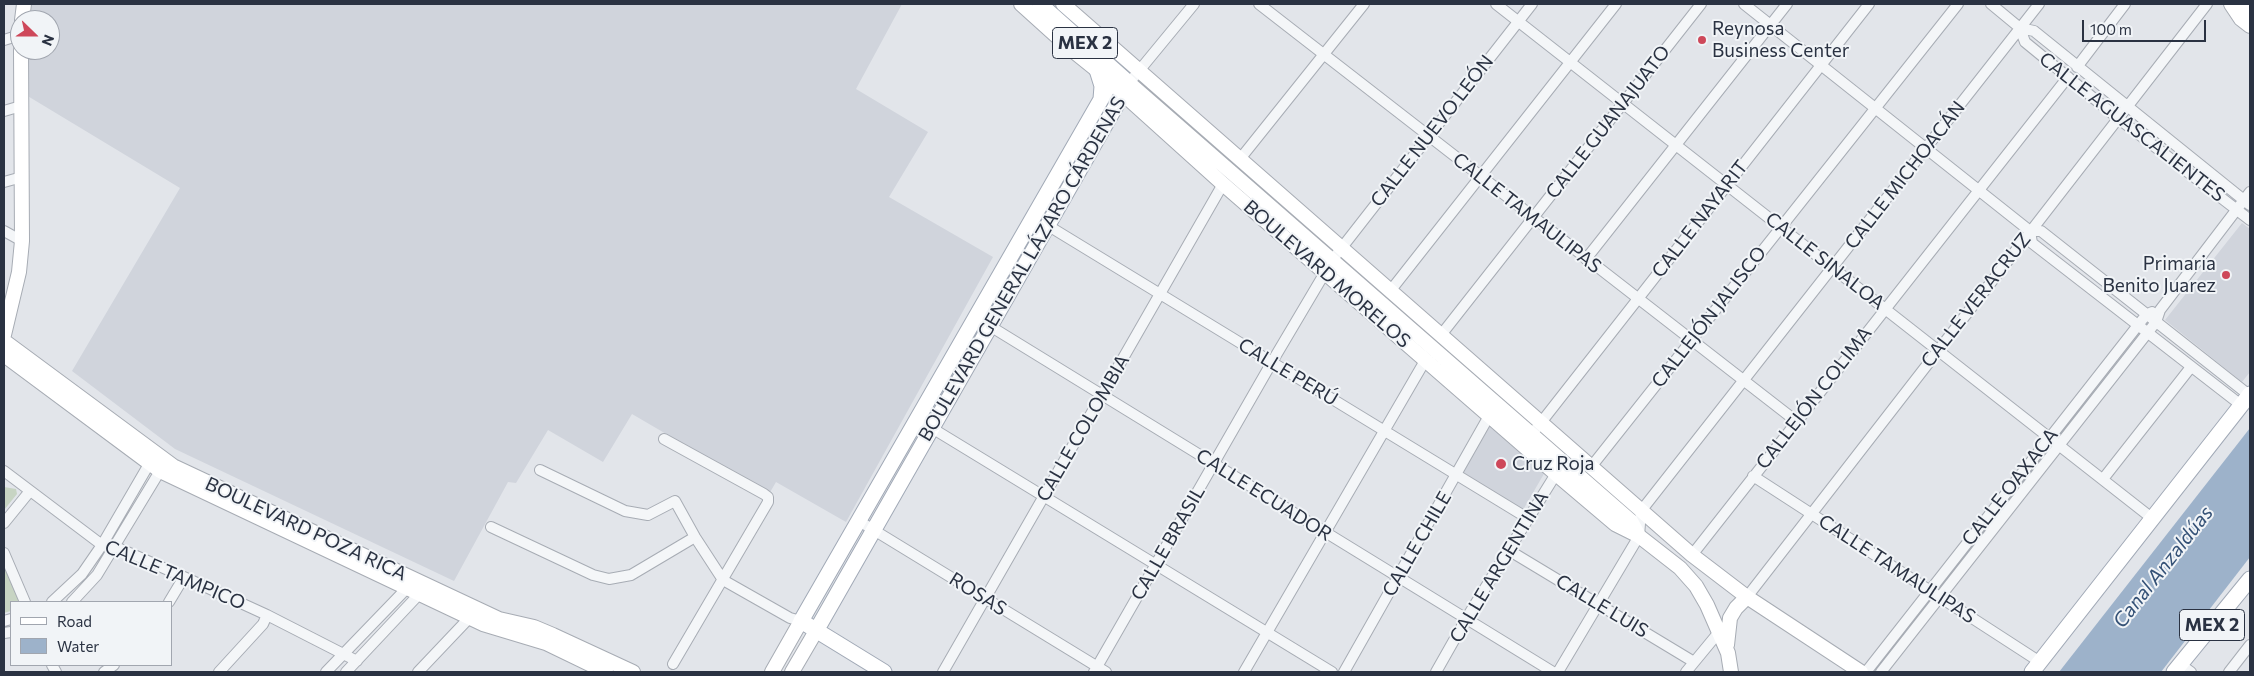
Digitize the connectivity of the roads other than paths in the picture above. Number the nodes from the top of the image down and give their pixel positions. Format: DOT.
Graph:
graph roads {
  1 [pos="1021,4"];
  2 [pos="1040,4"];
  3 [pos="1063,4"];
  4 [pos="1194,4"];
  5 [pos="1259,4"];
  6 [pos="1364,4"];
  7 [pos="1496,4"];
  8 [pos="1532,4"];
  9 [pos="1616,4"];
  10 [pos="1701,4"];
  11 [pos="1744,4"];
  12 [pos="1786,4"];
  13 [pos="1869,4"];
  14 [pos="1958,4"];
  15 [pos="1990,4"];
  16 [pos="2039,4"];
  17 [pos="2125,4"];
  18 [pos="2207,4"];
  19 [pos="2232,4"];
  20 [pos="2248,14"];
  21 [pos="1518,21"];
  22 [pos="1770,24"];
  23 [pos="2020,28"];
  24 [pos="1324,54"];
  25 [pos="21,60"];
  26 [pos="1570,62"];
  27 [pos="1821,64"];
  28 [pos="2077,66"];
  29 [pos="1097,70"];
  30 [pos="1139,71"];
  31 [pos="2068,77"];
  32 [pos="1121,86"];
  33 [pos="1101,99"];
  34 [pos="1623,103"];
  35 [pos="21,106"];
  36 [pos="1875,107"];
  37 [pos="2128,108"];
  38 [pos="4,111"];
  39 [pos="2119,119"];
  40 [pos="1429,136"];
  41 [pos="1676,144"];
  42 [pos="1927,148"];
  43 [pos="1240,159"];
  44 [pos="22,176"];
  45 [pos="1480,176"];
  46 [pos="4,182"];
  47 [pos="1052,184"];
  48 [pos="1223,184"];
  49 [pos="1727,184"];
  50 [pos="1980,189"];
  51 [pos="2248,199"];
  52 [pos="2236,210"];
  53 [pos="1533,217"];
  54 [pos="2250,220"];
  55 [pos="1048,223"];
  56 [pos="1780,226"];
  57 [pos="4,231"];
  58 [pos="2030,231"];
  59 [pos="22,241"];
  60 [pos="1342,247"];
  61 [pos="1334,259"];
  62 [pos="1586,259"];
  63 [pos="1833,268"];
  64 [pos="1325,273"];
  65 [pos="1391,290"];
  66 [pos="1160,294"];
  67 [pos="1637,298"];
  68 [pos="1885,308"];
  69 [pos="2160,310"];
  70 [pos="2146,315"];
  71 [pos="975,317"];
  72 [pos="2156,322"];
  73 [pos="990,326"];
  74 [pos="2138,326"];
  75 [pos="2147,333"];
  76 [pos="4,335"];
  77 [pos="1441,335"];
  78 [pos="1691,340"];
  79 [pos="4,341"];
  80 [pos="1938,350"];
  81 [pos="4,355"];
  82 [pos="1426,359"];
  83 [pos="1272,362"];
  84 [pos="2191,367"];
  85 [pos="1744,381"];
  86 [pos="1102,395"];
  87 [pos="2248,400"];
  88 [pos="1489,416"];
  89 [pos="917,419"];
  90 [pos="1796,421"];
  91 [pos="1541,423"];
  92 [pos="112,428"];
  93 [pos="931,428"];
  94 [pos="1384,430"];
  95 [pos="1532,434"];
  96 [pos="2049,437"];
  97 [pos="664,440"];
  98 [pos="2060,444"];
  99 [pos="158,462"];
  100 [pos="1213,464"];
  101 [pos="1591,467"];
  102 [pos="1560,468"];
  103 [pos="540,470"];
  104 [pos="4,471"];
  105 [pos="1456,474"];
  106 [pos="1753,476"];
  107 [pos="2103,479"];
  108 [pos="30,491"];
  109 [pos="1044,497"];
  110 [pos="1810,513"];
  111 [pos="1529,519"];
  112 [pos="2153,519"];
  113 [pos="859,520"];
  114 [pos="4,523"];
  115 [pos="1638,523"];
  116 [pos="491,527"];
  117 [pos="873,529"];
  118 [pos="1325,532"];
  119 [pos="695,537"];
  120 [pos="102,545"];
  121 [pos="116,547"];
  122 [pos="1510,550"];
  123 [pos="4,553"];
  124 [pos="1692,555"];
  125 [pos="1155,566"];
  126 [pos="184,577"];
  127 [pos="1398,577"];
  128 [pos="723,580"];
  129 [pos="2249,583"];
  130 [pos="417,587"];
  131 [pos="1929,590"];
  132 [pos="1940,597"];
  133 [pos="985,598"];
  134 [pos="1747,598"];
  135 [pos="25,601"];
  136 [pos="53,601"];
  137 [pos="73,601"];
  138 [pos="171,601"];
  139 [pos="1599,604"];
  140 [pos="473,613"];
  141 [pos="267,615"];
  142 [pos="1466,619"];
  143 [pos="801,621"];
  144 [pos="816,631"];
  145 [pos="1719,632"];
  146 [pos="1266,633"];
  147 [pos="2250,645"];
  148 [pos="1728,653"];
  149 [pos="344,654"];
  150 [pos="357,660"];
  151 [pos="1694,662"];
  152 [pos="673,664"];
  153 [pos="2036,667"];
  154 [pos="2182,670"];
  155 [pos="1099,671"];
  156 [pos="218,672"];
  157 [pos="326,672"];
  158 [pos="346,672"];
  159 [pos="418,672"];
  160 [pos="606,672"];
  161 [pos="633,672"];
  162 [pos="772,672"];
  163 [pos="792,672"];
  164 [pos="884,672"];
  165 [pos="943,672"];
  166 [pos="1244,672"];
  167 [pos="1332,672"];
  168 [pos="1344,672"];
  169 [pos="1436,672"];
  170 [pos="1553,672"];
  171 [pos="1558,672"];
  172 [pos="1686,672"];
  173 [pos="1731,672"];
  174 [pos="1861,672"];
  175 [pos="1866,672"];
  176 [pos="1881,672"];
  177 [pos="2229,672"];
  1 -- 29 [label="main road, BOULEVARD MORELOS"];
  2 -- 32 [label="main road, BOULEVARD MORELOS / MEX 2"];
  3 -- 30 [label="main road, BOULEVARD MORELOS / MEX 2"];
  4 -- 30 [label="street"];
  5 -- 24 [label="street, CALLE TAMAULIPAS"];
  6 -- 24 [label="street"];
  7 -- 21 [label="street, CALLE SINALOA"];
  8 -- 21 [label="street, CALLE NUEVO LEÓN"];
  9 -- 26 [label="street"];
  10 -- 34 [label="street, CALLE GUANAJUATO"];
  11 -- 22 [label="street"];
  12 -- 22 [label="street"];
  13 -- 27 [label="street, CALLE NAYARIT"];
  14 -- 36 [label="street, CALLEJÓN JALISCO"];
  15 -- 23 [label="street, CALLE AGUASCALIENTES"];
  16 -- 23 [label="street, CALLE MICHOACÁN"];
  17 -- 28 [label="street"];
  18 -- 37 [label="street, CALLE VERACRUZ"];
  19 -- 20 [label="main road"];
  21 -- 26 [label="street, CALLE SINALOA"];
  21 -- 40 [label="street, CALLE NUEVO LEÓN"];
  22 -- 27 [label="street"];
  22 -- 41 [label="street"];
  23 -- 28 [label="street, CALLE AGUASCALIENTES"];
  23 -- 31 [label="street, CALLE AGUASCALIENTES"];
  23 -- 42 [label="street, CALLE MICHOACÁN"];
  24 -- 40 [label="street, CALLE TAMAULIPAS"];
  24 -- 43 [label="street"];
  25 -- 35 [label="main road"];
  26 -- 34 [label="street, CALLE SINALOA"];
  26 -- 45 [label="street"];
  27 -- 36 [label="street"];
  27 -- 49 [label="street, CALLE NAYARIT"];
  28 -- 37 [label="street, CALLE AGUASCALIENTES"];
  29 -- 32 [label="main road, BOULEVARD MORELOS"];
  29 -- 33 [label="main road"];
  30 -- 32 [label="street"];
  30 -- 43 [label="main road, BOULEVARD MORELOS / MEX 2"];
  31 -- 39 [label="street, CALLE AGUASCALIENTES"];
  31 -- 50 [label="street, CALLEJÓN COLIMA"];
  32 -- 33 [label="main road, BOULEVARD GENERAL LÁZARO CÁRDENAS"];
  32 -- 48 [label="main road, BOULEVARD MORELOS"];
  32 -- 55 [label="main road, BOULEVARD GENERAL LÁZARO CÁRDENAS"];
  32 -- 61 [label="main road, BOULEVARD MORELOS / MEX 2"];
  33 -- 47 [label="main road, BOULEVARD GENERAL LÁZARO CÁRDENAS"];
  34 -- 41 [label="street, CALLE SINALOA"];
  34 -- 53 [label="street, CALLE GUANAJUATO"];
  35 -- 38 [label="street"];
  35 -- 44 [label="main road"];
  36 -- 42 [label="street"];
  36 -- 56 [label="street, CALLEJÓN JALISCO"];
  37 -- 39 [label="street, CALLE VERACRUZ"];
  37 -- 51 [label="street, CALLE AGUASCALIENTES"];
  39 -- 52 [label="street, CALLE AGUASCALIENTES"];
  39 -- 58 [label="street, CALLE VERACRUZ"];
  40 -- 45 [label="street, CALLE TAMAULIPAS"];
  40 -- 60 [label="street, CALLE NUEVO LEÓN"];
  41 -- 49 [label="street, CALLE SINALOA"];
  41 -- 62 [label="street"];
  42 -- 50 [label="street"];
  42 -- 63 [label="street, CALLE MICHOACÁN"];
  43 -- 60 [label="main road, BOULEVARD MORELOS / MEX 2"];
  44 -- 46 [label="street"];
  44 -- 59 [label="main road"];
  45 -- 53 [label="street, CALLE TAMAULIPAS"];
  45 -- 65 [label="street"];
  47 -- 55 [label="main road"];
  47 -- 71 [label="main road, BOULEVARD GENERAL LÁZARO CÁRDENAS"];
  48 -- 64 [label="main road, BOULEVARD MORELOS"];
  48 -- 66 [label="street, CALLE COLOMBIA"];
  49 -- 56 [label="street, CALLE SINALOA"];
  49 -- 67 [label="street, CALLE NAYARIT"];
  50 -- 58 [label="street"];
  50 -- 68 [label="street, CALLEJÓN COLIMA"];
  51 -- 52 [label="street, CALLE OAXACA"];
  52 -- 54 [label="street, CALLE AGUASCALIENTES"];
  52 -- 69 [label="street, CALLE OAXACA"];
  53 -- 62 [label="street, CALLE TAMAULIPAS"];
  53 -- 77 [label="street, CALLE GUANAJUATO"];
  55 -- 66 [label="street, CALLE PERÚ"];
  55 -- 73 [label="main road, BOULEVARD GENERAL LÁZARO CÁRDENAS"];
  56 -- 63 [label="street, CALLE SINALOA"];
  56 -- 78 [label="street, CALLEJÓN JALISCO"];
  57 -- 59 [label="street"];
  58 -- 70 [label="street"];
  58 -- 74 [label="street"];
  58 -- 80 [label="street, CALLE VERACRUZ"];
  59 -- 76 [label="main road"];
  60 -- 61 [label="street, CALLE NUEVO LEÓN"];
  60 -- 65 [label="main road, BOULEVARD MORELOS / MEX 2"];
  61 -- 64 [label="street, CALLE BRASIL"];
  61 -- 95 [label="main road, BOULEVARD MORELOS / MEX 2"];
  62 -- 67 [label="street, CALLE TAMAULIPAS"];
  63 -- 68 [label="street, CALLE SINALOA"];
  63 -- 85 [label="street, CALLE MICHOACÁN"];
  64 -- 82 [label="main road, BOULEVARD MORELOS"];
  64 -- 83 [label="street, CALLE BRASIL"];
  65 -- 77 [label="main road, BOULEVARD MORELOS / MEX 2"];
  66 -- 83 [label="street, CALLE PERÚ"];
  66 -- 86 [label="street, CALLE COLOMBIA"];
  67 -- 78 [label="street, CALLE TAMAULIPAS"];
  67 -- 91 [label="street, CALLE NAYARIT"];
  68 -- 80 [label="street, CALLE SINALOA"];
  68 -- 90 [label="street, CALLEJÓN COLIMA"];
  69 -- 70 [label="street"];
  69 -- 72 [label="street, CALLE OAXACA"];
  70 -- 72 [label="street"];
  70 -- 74 [label="street, CALLE OAXACA"];
  71 -- 73 [label="street, CALLE ECUADOR"];
  71 -- 89 [label="main road, BOULEVARD GENERAL LÁZARO CÁRDENAS"];
  72 -- 75 [label="street, CALLE OAXACA"];
  72 -- 87 [label="street"];
  73 -- 86 [label="street, CALLE ECUADOR"];
  73 -- 93 [label="main road, BOULEVARD GENERAL LÁZARO CÁRDENAS"];
  74 -- 75 [label="street"];
  74 -- 96 [label="street, CALLE OAXACA"];
  75 -- 84 [label="street"];
  75 -- 98 [label="street, CALLE OAXACA"];
  77 -- 91 [label="main road, BOULEVARD MORELOS / MEX 2"];
  78 -- 85 [label="street, CALLE TAMAULIPAS"];
  78 -- 101 [label="street, CALLEJÓN JALISCO"];
  79 -- 92 [label="main road, BOULEVARD POZA RICA"];
  80 -- 96 [label="street, CALLE SINALOA"];
  80 -- 110 [label="street, CALLE VERACRUZ"];
  81 -- 92 [label="main road, BOULEVARD POZA RICA"];
  82 -- 88 [label="main road, BOULEVARD MORELOS"];
  82 -- 94 [label="street"];
  83 -- 94 [label="street, CALLE PERÚ"];
  83 -- 100 [label="street, CALLE BRASIL"];
  84 -- 87 [label="street"];
  84 -- 107 [label="street"];
  85 -- 90 [label="street, CALLE TAMAULIPAS"];
  85 -- 115 [label="street, CALLE MICHOACÁN"];
  86 -- 100 [label="street, CALLE ECUADOR"];
  86 -- 109 [label="street, CALLE COLOMBIA"];
  87 -- 112 [label="main road"];
  88 -- 102 [label="main road, BOULEVARD MORELOS"];
  88 -- 105 [label="street, CALLE CHILE"];
  89 -- 93 [label="street"];
  89 -- 113 [label="main road, BOULEVARD GENERAL LÁZARO CÁRDENAS"];
  90 -- 106 [label="street, CALLEJÓN COLIMA"];
  91 -- 95 [label="street, CALLE NAYARIT"];
  91 -- 101 [label="main road, BOULEVARD MORELOS / MEX 2"];
  92 -- 99 [label="main road, BOULEVARD POZA RICA"];
  93 -- 109 [label="street"];
  93 -- 117 [label="main road, BOULEVARD GENERAL LÁZARO CÁRDENAS"];
  94 -- 105 [label="street, CALLE PERÚ"];
  94 -- 118 [label="street"];
  95 -- 102 [label="main road, BOULEVARD MORELOS / MEX 2"];
  96 -- 98 [label="street, CALLE SINALOA"];
  96 -- 131 [label="street, CALLE OAXACA"];
  97 -- 128 [label="street"];
  98 -- 107 [label="street, CALLE SINALOA"];
  98 -- 132 [label="street, CALLE OAXACA"];
  99 -- 120 [label="street"];
  99 -- 121 [label="street"];
  99 -- 130 [label="main road, BOULEVARD POZA RICA"];
  100 -- 118 [label="street, CALLE ECUADOR"];
  100 -- 125 [label="street, CALLE BRASIL"];
  101 -- 115 [label="main road, BOULEVARD MORELOS / MEX 2"];
  102 -- 111 [label="street, CALLE ARGENTINA"];
  102 -- 115 [label="main road, BOULEVARD MORELOS / MEX 2"];
  103 -- 119 [label="street"];
  104 -- 108 [label="street, CALLE TAMPICO"];
  105 -- 111 [label="street, CALLE PERÚ"];
  105 -- 127 [label="street, CALLE CHILE"];
  106 -- 110 [label="street, CALLE TAMAULIPAS"];
  106 -- 124 [label="street, CALLEJÓN COLIMA"];
  107 -- 112 [label="street, CALLE SINALOA"];
  108 -- 114 [label="street"];
  108 -- 120 [label="street, CALLE TAMPICO"];
  109 -- 125 [label="street"];
  109 -- 133 [label="street, CALLE COLOMBIA"];
  110 -- 131 [label="street, CALLE TAMAULIPAS"];
  110 -- 134 [label="street, CALLE VERACRUZ"];
  111 -- 122 [label="street, CALLE ARGENTINA"];
  112 -- 153 [label="main road"];
  113 -- 117 [label="street, ROSAS"];
  113 -- 143 [label="main road, BOULEVARD GENERAL LÁZARO CÁRDENAS"];
  115 -- 124 [label="main road, BOULEVARD MORELOS / MEX 2"];
  115 -- 139 [label="street, CALLE MICHOACÁN"];
  115 -- 145 [label="main road, BOULEVARD MORELOS / MEX 2"];
  116 -- 119 [label="street"];
  117 -- 133 [label="street, ROSAS"];
  117 -- 144 [label="main road, BOULEVARD GENERAL LÁZARO CÁRDENAS"];
  118 -- 127 [label="street, CALLE ECUADOR"];
  118 -- 146 [label="street"];
  119 -- 128 [label="street"];
  120 -- 121 [label="street, CALLE TAMPICO"];
  120 -- 136 [label="street"];
  121 -- 126 [label="street, CALLE TAMPICO"];
  121 -- 137 [label="street"];
  122 -- 139 [label="street, CALLE LUIS"];
  122 -- 142 [label="street, CALLE ARGENTINA"];
  123 -- 135 [label="street"];
  124 -- 134 [label="main road, BOULEVARD MORELOS / MEX 2"];
  125 -- 146 [label="street"];
  125 -- 155 [label="street, CALLE BRASIL"];
  126 -- 138 [label="street"];
  126 -- 141 [label="street, CALLE TAMPICO"];
  127 -- 142 [label="street, CALLE ECUADOR"];
  127 -- 168 [label="street, CALLE CHILE"];
  128 -- 143 [label="street"];
  128 -- 152 [label="street"];
  129 -- 154 [label="main road, MEX 2"];
  130 -- 140 [label="main road, BOULEVARD POZA RICA"];
  130 -- 149 [label="street"];
  130 -- 150 [label="street"];
  131 -- 132 [label="street, CALLE TAMAULIPAS"];
  131 -- 175 [label="street, CALLE OAXACA"];
  132 -- 153 [label="street, CALLE TAMAULIPAS"];
  132 -- 176 [label="street, CALLE OAXACA"];
  133 -- 155 [label="street, ROSAS"];
  133 -- 165 [label="street, CALLE COLOMBIA"];
  134 -- 148 [label="main road"];
  134 -- 174 [label="main road, BOULEVARD MORELOS / MEX 2"];
  139 -- 151 [label="street, CALLE LUIS"];
  139 -- 171 [label="street, CALLE MICHOACÁN"];
  140 -- 159 [label="street"];
  140 -- 160 [label="main road, BOULEVARD POZA RICA"];
  140 -- 161 [label="main road, BOULEVARD POZA RICA"];
  141 -- 149 [label="street, CALLE TAMPICO"];
  141 -- 156 [label="street"];
  142 -- 169 [label="street, CALLE ARGENTINA"];
  142 -- 170 [label="street, CALLE ECUADOR"];
  143 -- 144 [label="main road"];
  143 -- 162 [label="main road"];
  144 -- 163 [label="main road, BOULEVARD GENERAL LÁZARO CÁRDENAS"];
  144 -- 164 [label="main road"];
  145 -- 148 [label="main road, BOULEVARD MORELOS / MEX 2"];
  145 -- 151 [label="street"];
  146 -- 166 [label="street"];
  146 -- 167 [label="street"];
  147 -- 177 [label="street"];
  148 -- 173 [label="main road, BOULEVARD MORELOS / MEX 2"];
  149 -- 150 [label="street, CALLE TAMPICO"];
  149 -- 157 [label="street"];
  150 -- 158 [label="street"];
  151 -- 172 [label="street"];
}
